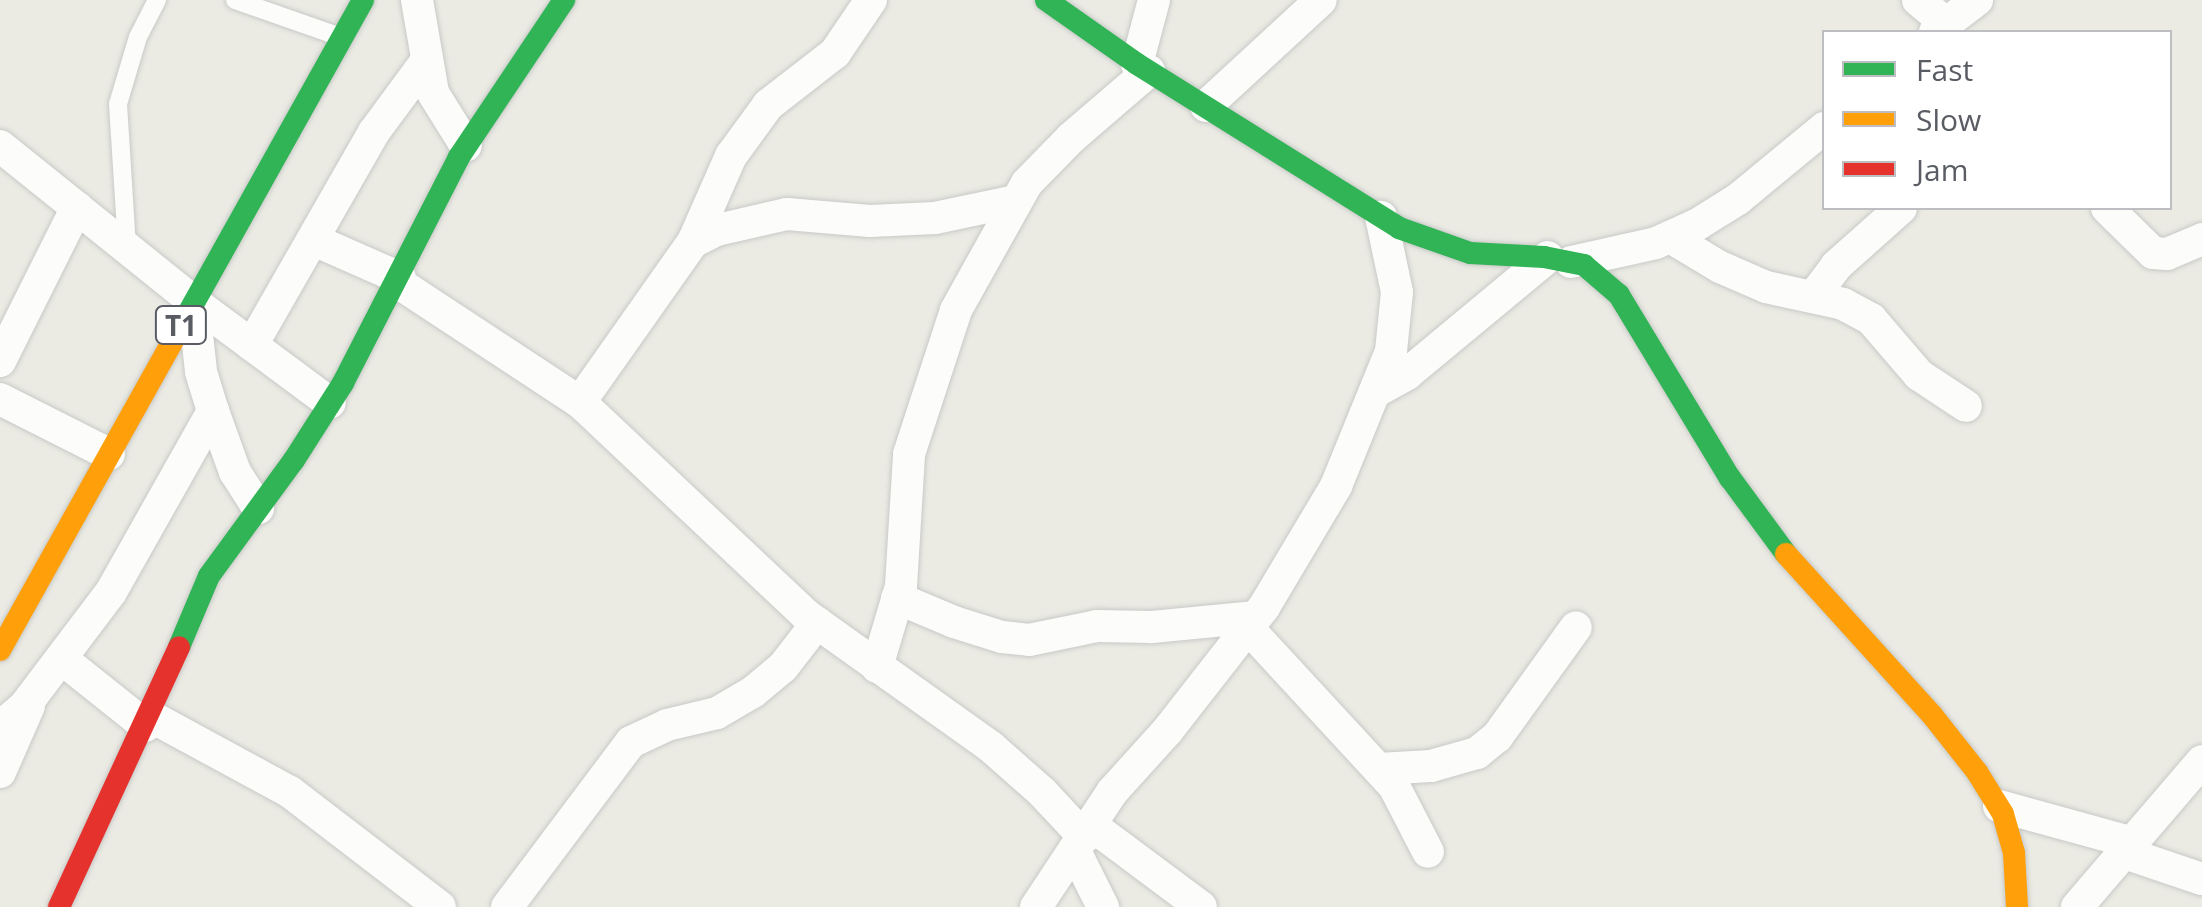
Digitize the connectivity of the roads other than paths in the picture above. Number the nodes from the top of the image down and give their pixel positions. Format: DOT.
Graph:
graph roads {
  1 [pos="156,0"];
  2 [pos="235,0"];
  3 [pos="363,0"];
  4 [pos="418,0"];
  5 [pos="563,0"];
  6 [pos="871,0"];
  7 [pos="1046,0"];
  8 [pos="1154,0"];
  9 [pos="1321,0"];
  10 [pos="1918,0"];
  11 [pos="1955,24"];
  12 [pos="342,37"];
  13 [pos="427,60"];
  14 [pos="1143,68"];
  15 [pos="1206,106"];
  16 [pos="1822,130"];
  17 [pos="0,146"];
  18 [pos="466,146"];
  19 [pos="1016,202"];
  20 [pos="77,207"];
  21 [pos="1900,210"];
  22 [pos="2110,210"];
  23 [pos="1382,217"];
  24 [pos="1670,237"];
  25 [pos="2202,239"];
  26 [pos="314,240"];
  27 [pos="693,242"];
  28 [pos="127,248"];
  29 [pos="1560,260"];
  30 [pos="398,280"];
  31 [pos="1813,297"];
  32 [pos="194,302"];
  33 [pos="252,345"];
  34 [pos="0,361"];
  35 [pos="1374,392"];
  36 [pos="0,399"];
  37 [pos="580,402"];
  38 [pos="330,403"];
  39 [pos="1966,406"];
  40 [pos="213,411"];
  41 [pos="109,454"];
  42 [pos="258,508"];
  43 [pos="898,598"];
  44 [pos="1252,622"];
  45 [pos="817,623"];
  46 [pos="1576,628"];
  47 [pos="0,650"];
  48 [pos="62,659"];
  49 [pos="877,667"];
  50 [pos="35,693"];
  51 [pos="148,721"];
  52 [pos="0,727"];
  53 [pos="2202,762"];
  54 [pos="1379,769"];
  55 [pos="0,772"];
  56 [pos="1999,806"];
  57 [pos="1083,838"];
  58 [pos="2129,848"];
  59 [pos="1428,852"];
  60 [pos="2202,879"];
  61 [pos="59,907"];
  62 [pos="440,907"];
  63 [pos="508,907"];
  64 [pos="1036,907"];
  65 [pos="1103,907"];
  66 [pos="1201,907"];
  67 [pos="2017,907"];
  68 [pos="2078,907"];
  1 -- 28 [label="lane"];
  2 -- 12 [label="lane"];
  3 -- 12 [label="main road, T1"];
  4 -- 13 [label="street"];
  5 -- 18 [label="main road"];
  6 -- 27 [label="street"];
  7 -- 14 [label="main road"];
  8 -- 14 [label="street"];
  9 -- 15 [label="street"];
  10 -- 11 [label="street"];
  12 -- 32 [label="main road, T1"];
  13 -- 18 [label="street"];
  13 -- 26 [label="street"];
  14 -- 15 [label="main road"];
  14 -- 19 [label="street"];
  15 -- 23 [label="main road"];
  16 -- 24 [label="street"];
  17 -- 20 [label="street"];
  18 -- 30 [label="main road"];
  19 -- 27 [label="street"];
  19 -- 43 [label="street"];
  20 -- 28 [label="street"];
  20 -- 34 [label="street"];
  21 -- 31 [label="street"];
  22 -- 25 [label="street"];
  23 -- 29 [label="main road"];
  23 -- 35 [label="street"];
  24 -- 29 [label="street"];
  24 -- 31 [label="street"];
  26 -- 30 [label="street"];
  26 -- 33 [label="street"];
  27 -- 37 [label="street"];
  28 -- 32 [label="street"];
  29 -- 35 [label="street"];
  29 -- 56 [label="main road"];
  30 -- 37 [label="street"];
  30 -- 38 [label="main road"];
  31 -- 39 [label="street"];
  32 -- 33 [label="street"];
  32 -- 40 [label="street"];
  32 -- 41 [label="main road, T1"];
  33 -- 38 [label="street"];
  35 -- 44 [label="street"];
  36 -- 41 [label="street"];
  37 -- 45 [label="street"];
  38 -- 42 [label="main road"];
  40 -- 42 [label="street"];
  40 -- 48 [label="street"];
  41 -- 47 [label="main road, T1"];
  42 -- 51 [label="main road"];
  43 -- 44 [label="street"];
  43 -- 49 [label="street"];
  44 -- 54 [label="street"];
  44 -- 57 [label="street"];
  45 -- 49 [label="street"];
  45 -- 63 [label="street"];
  46 -- 54 [label="street"];
  48 -- 50 [label="street"];
  48 -- 51 [label="street"];
  49 -- 57 [label="street"];
  50 -- 52 [label="street"];
  50 -- 55 [label="street"];
  51 -- 61 [label="main road"];
  51 -- 62 [label="street"];
  53 -- 58 [label="street"];
  54 -- 59 [label="street"];
  56 -- 58 [label="street"];
  56 -- 67 [label="main road"];
  57 -- 64 [label="street"];
  57 -- 65 [label="street"];
  57 -- 66 [label="street"];
  58 -- 60 [label="street"];
  58 -- 68 [label="street"];
}
